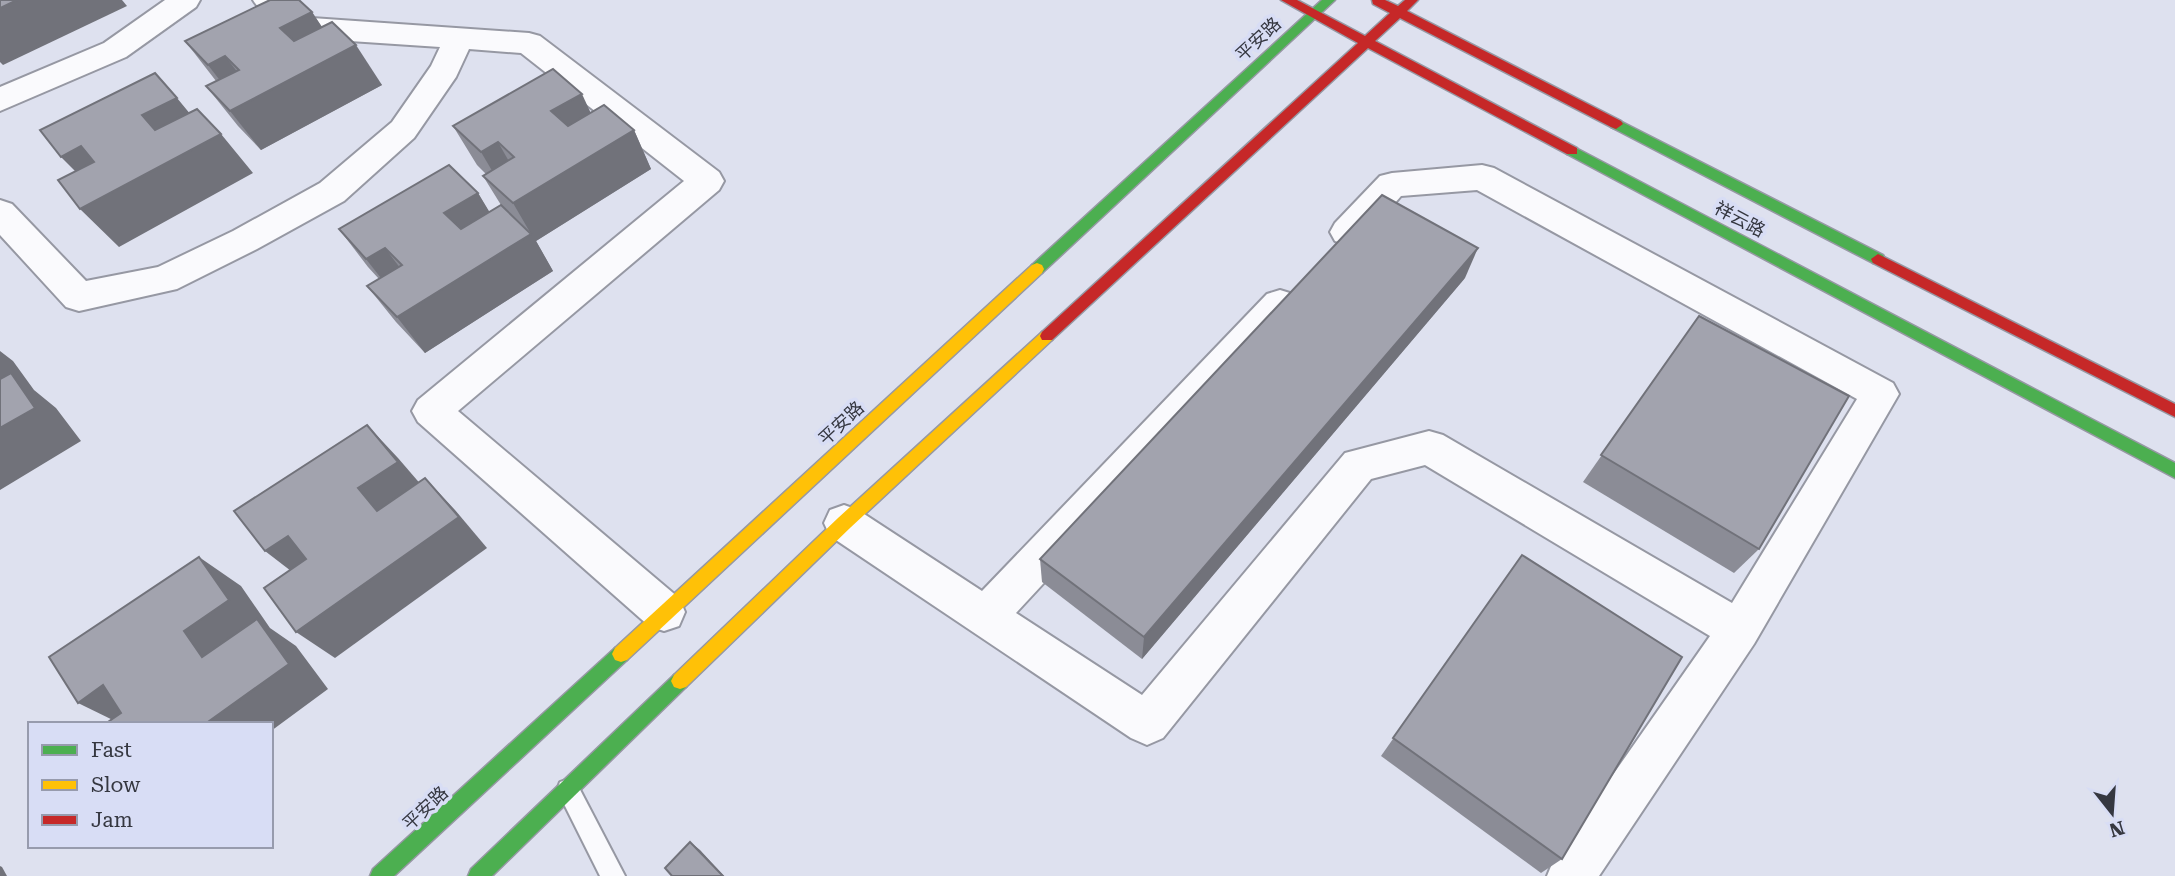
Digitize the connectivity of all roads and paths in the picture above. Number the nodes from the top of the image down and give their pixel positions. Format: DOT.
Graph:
graph roads {
  1 [pos="185,0"];
  2 [pos="268,0"];
  3 [pos="1287,0"];
  4 [pos="1329,0"];
  5 [pos="1376,0"];
  6 [pos="1412,0"];
  7 [pos="1398,12"];
  8 [pos="1313,14"];
  9 [pos="459,38"];
  10 [pos="1365,43"];
  11 [pos="0,100"];
  12 [pos="0,213"];
  13 [pos="2175,411"];
  14 [pos="2175,471"];
  15 [pos="844,523"];
  16 [pos="664,612"];
  17 [pos="986,616"];
  18 [pos="1739,630"];
  19 [pos="568,790"];
  20 [pos="380,876"];
  21 [pos="478,876"];
  22 [pos="613,876"];
  23 [pos="1571,876"];
  1 -- 11 [label="street"];
  2 -- 9 [label="street"];
  3 -- 8 [label="street, 祥云路"];
  4 -- 8 [label="street, 平安路"];
  5 -- 7 [label="street, 祥云路"];
  6 -- 7 [label="street"];
  7 -- 10 [label="street"];
  7 -- 13 [label="street, 祥云路"];
  8 -- 10 [label="street, 祥云路"];
  8 -- 16 [label="street, 平安路"];
  9 -- 12 [label="street"];
  9 -- 16 [label="street"];
  10 -- 14 [label="street, 祥云路"];
  10 -- 15 [label="street"];
  15 -- 17 [label="street"];
  15 -- 19 [label="street"];
  16 -- 20 [label="street, 平安路"];
  17 -- 18 [label="street"];
  17 -- 18 [label="street"];
  18 -- 23 [label="street"];
  19 -- 21 [label="street"];
  19 -- 22 [label="lane"];
}
